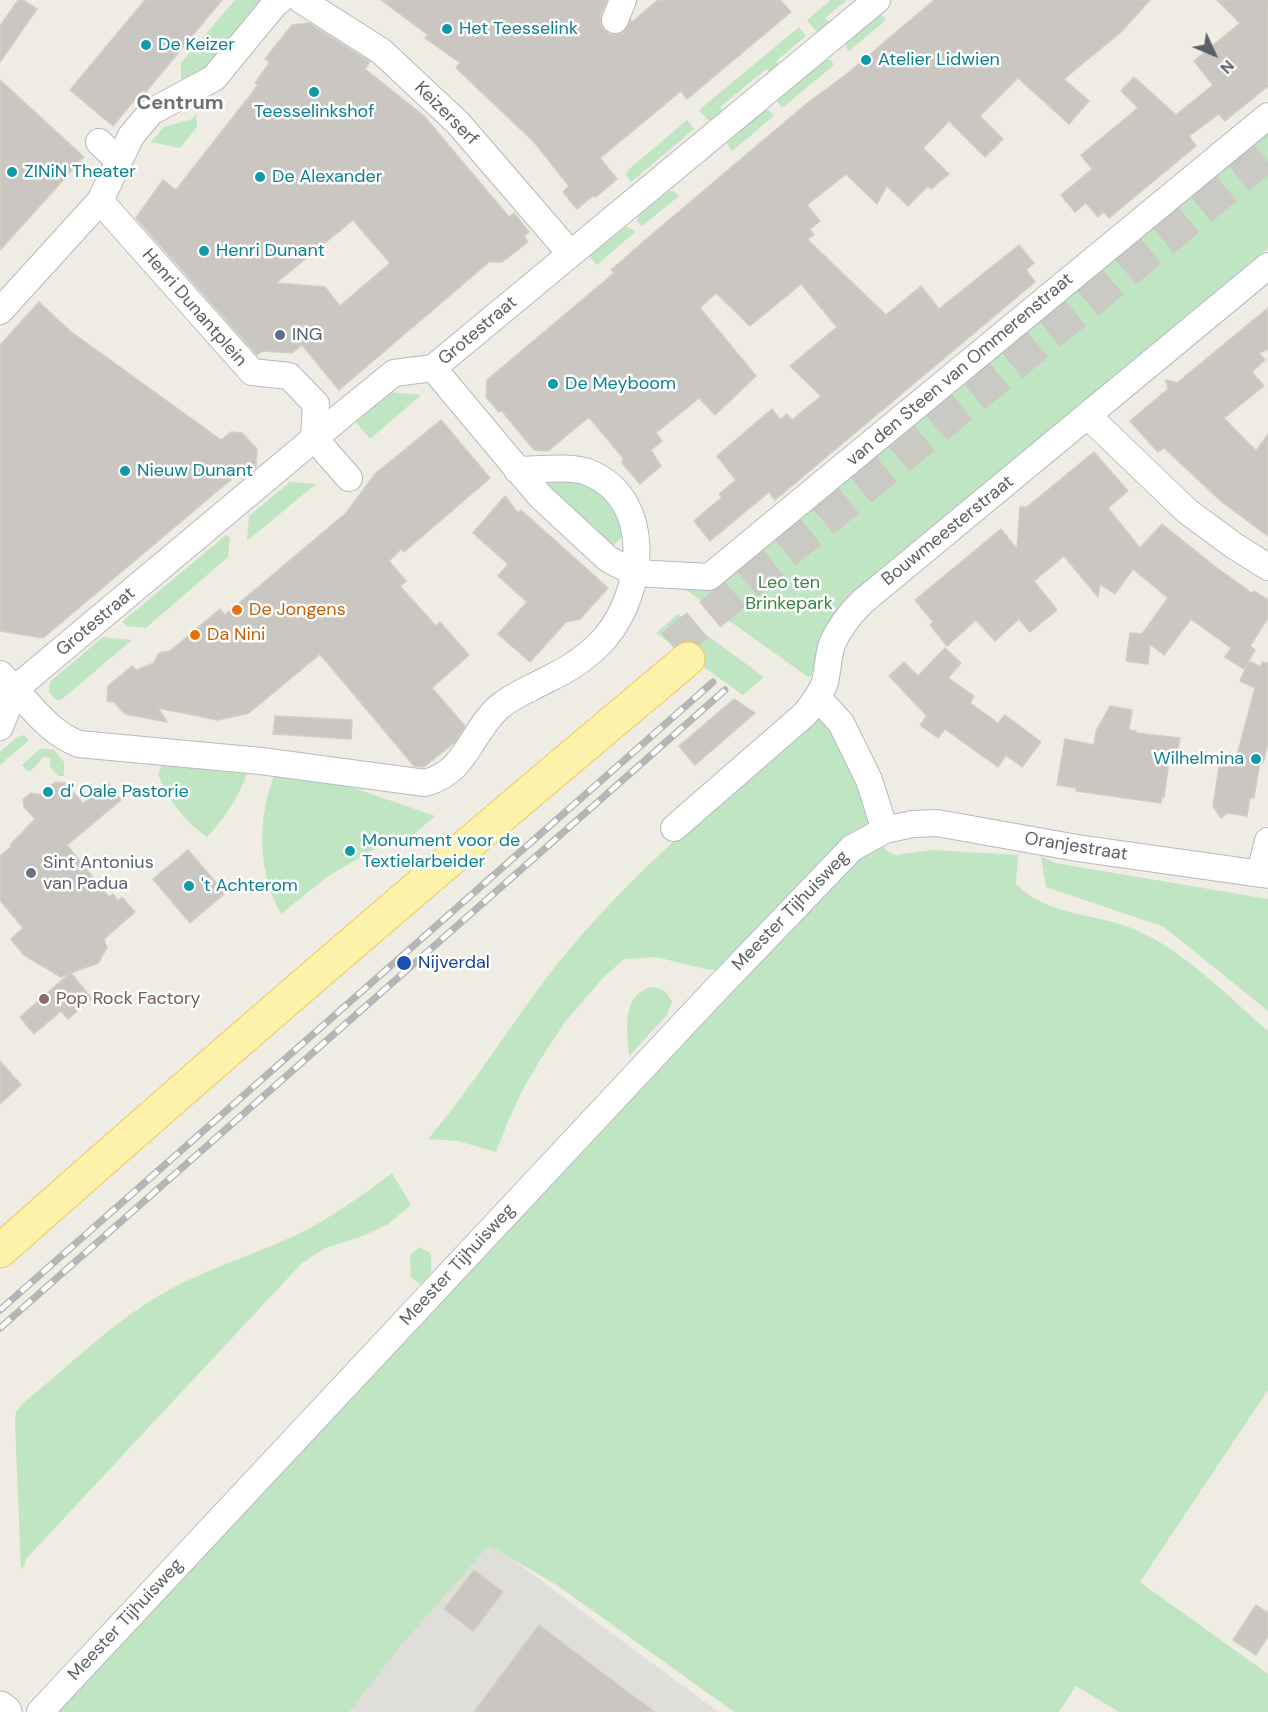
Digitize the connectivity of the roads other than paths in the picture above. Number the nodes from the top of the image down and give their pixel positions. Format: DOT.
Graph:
graph roads {
  1 [pos="280,0"];
  2 [pos="301,0"];
  3 [pos="877,0"];
  4 [pos="1268,116"];
  5 [pos="99,142"];
  6 [pos="119,161"];
  7 [pos="100,201"];
  8 [pos="570,254"];
  9 [pos="1268,266"];
  10 [pos="0,311"];
  11 [pos="433,368"];
  12 [pos="1088,416"];
  13 [pos="314,438"];
  14 [pos="517,470"];
  15 [pos="349,478"];
  16 [pos="1268,567"];
  17 [pos="635,573"];
  18 [pos="8,682"];
  19 [pos="818,698"];
  20 [pos="0,727"];
  21 [pos="674,828"];
  22 [pos="885,830"];
  23 [pos="1268,841"];
  24 [pos="1264,874"];
  25 [pos="0,1226"];
  26 [pos="0,1251"];
  27 [pos="0,1708"];
  28 [pos="5,1712"];
  29 [pos="40,1712"];
  1 -- 6 [label="street"];
  2 -- 8 [label="street, Keizerserf"];
  3 -- 8 [label="street, Grotestraat"];
  4 -- 17 [label="street, van den Steen van Ommerenstraat"];
  5 -- 6 [label="street"];
  6 -- 7 [label="street"];
  7 -- 10 [label="street"];
  7 -- 13 [label="street, Henri Dunantplein"];
  8 -- 11 [label="street, Grotestraat"];
  9 -- 12 [label="street, Bouwmeesterstraat"];
  11 -- 13 [label="street, Grotestraat"];
  11 -- 14 [label="street"];
  12 -- 16 [label="street"];
  12 -- 19 [label="street, Bouwmeesterstraat"];
  13 -- 15 [label="street"];
  13 -- 18 [label="street, Grotestraat"];
  14 -- 17 [label="street"];
  14 -- 17 [label="street"];
  17 -- 18 [label="street"];
  18 -- 20 [label="street, Grotestraat"];
  19 -- 21 [label="street, Bouwmeesterstraat"];
  19 -- 22 [label="street"];
  22 -- 24 [label="street, Oranjestraat"];
  22 -- 29 [label="street, Meester Tijhuisweg"];
  23 -- 24 [label="street"];
  25 -- 26 [label="main road"];
  27 -- 28 [label="street"];
}
